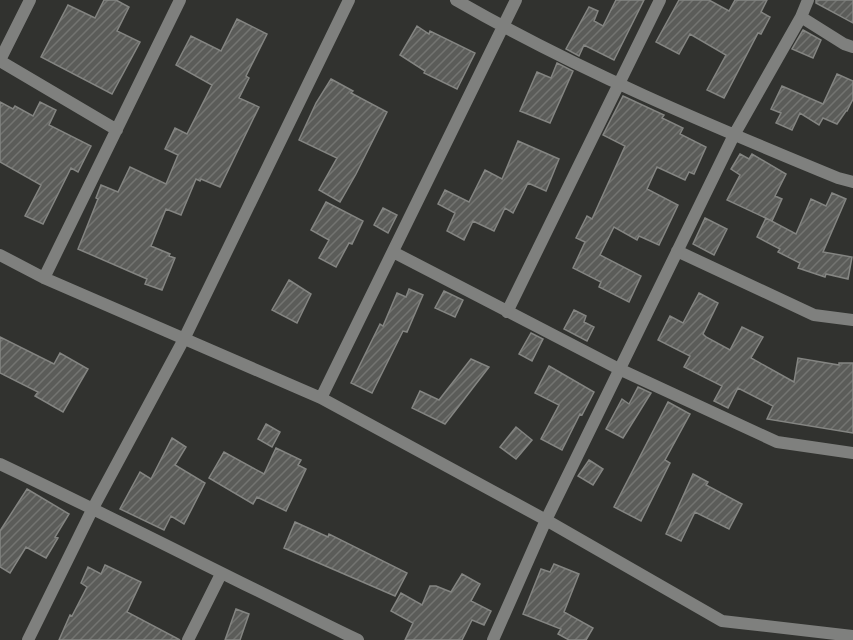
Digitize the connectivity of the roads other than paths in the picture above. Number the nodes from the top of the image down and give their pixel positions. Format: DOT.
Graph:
graph roads {
  1 [pos="30,0"];
  2 [pos="180,0"];
  3 [pos="349,0"];
  4 [pos="456,0"];
  5 [pos="516,0"];
  6 [pos="660,0"];
  7 [pos="808,0"];
  8 [pos="801,17"];
  9 [pos="503,27"];
  10 [pos="853,47"];
  11 [pos="0,61"];
  12 [pos="619,83"];
  13 [pos="117,129"];
  14 [pos="734,135"];
  15 [pos="853,182"];
  16 [pos="677,251"];
  17 [pos="393,252"];
  18 [pos="0,255"];
  19 [pos="44,278"];
  20 [pos="507,312"];
  21 [pos="853,320"];
  22 [pos="184,339"];
  23 [pos="618,369"];
  24 [pos="321,398"];
  25 [pos="853,453"];
  26 [pos="0,464"];
  27 [pos="93,508"];
  28 [pos="546,520"];
  29 [pos="221,574"];
  30 [pos="853,636"];
  31 [pos="28,640"];
  32 [pos="188,640"];
  33 [pos="358,640"];
  34 [pos="493,640"];
  1 -- 11 [label="street"];
  2 -- 13 [label="street"];
  3 -- 22 [label="street"];
  4 -- 9 [label="street"];
  5 -- 9 [label="street"];
  6 -- 12 [label="street"];
  7 -- 8 [label="street"];
  8 -- 10 [label="street"];
  8 -- 14 [label="street"];
  9 -- 12 [label="street"];
  9 -- 17 [label="street"];
  11 -- 13 [label="street"];
  12 -- 14 [label="street"];
  12 -- 20 [label="street"];
  13 -- 19 [label="street"];
  14 -- 15 [label="street"];
  14 -- 16 [label="street"];
  16 -- 21 [label="street"];
  16 -- 23 [label="street"];
  17 -- 20 [label="street"];
  17 -- 24 [label="street"];
  18 -- 19 [label="street"];
  19 -- 22 [label="street"];
  20 -- 23 [label="street"];
  22 -- 24 [label="street"];
  22 -- 27 [label="street"];
  23 -- 25 [label="street"];
  23 -- 28 [label="street"];
  24 -- 28 [label="street"];
  26 -- 27 [label="street"];
  27 -- 29 [label="street"];
  27 -- 31 [label="street"];
  28 -- 30 [label="street"];
  28 -- 34 [label="street"];
  29 -- 32 [label="street"];
  29 -- 33 [label="street"];
}
